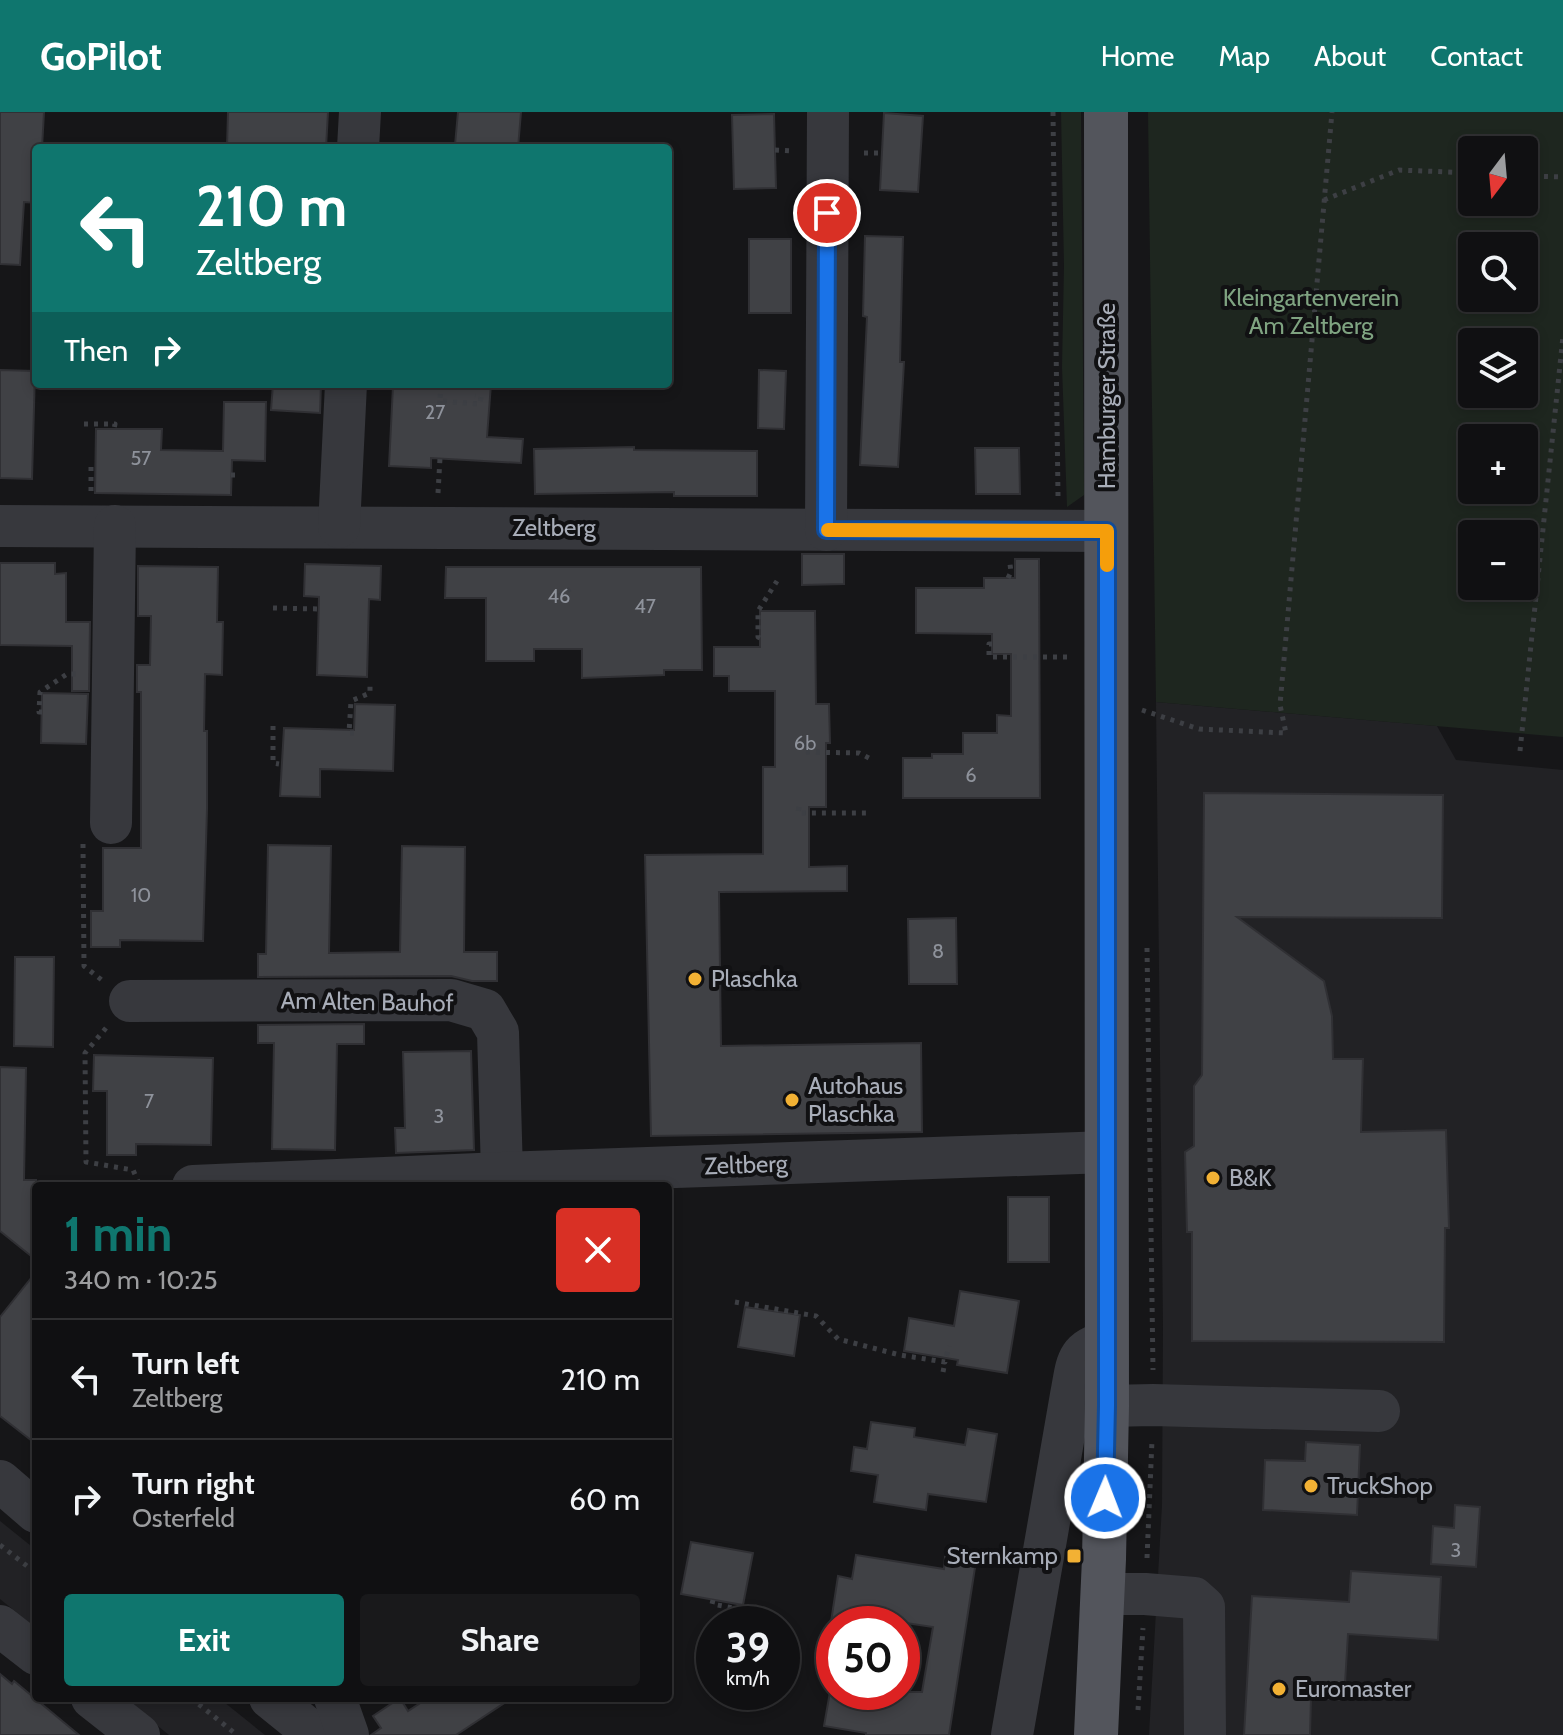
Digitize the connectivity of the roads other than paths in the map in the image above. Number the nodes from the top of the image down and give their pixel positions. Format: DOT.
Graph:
graph roads {
  1 [pos="360,112"];
  2 [pos="828,112"];
  3 [pos="1106,112"];
  4 [pos="358,144"];
  5 [pos="346,388"];
  6 [pos="0,526"];
  7 [pos="115,526"];
  8 [pos="339,527"];
  9 [pos="826,530"];
  10 [pos="1107,531"];
  11 [pos="111,823"];
  12 [pos="130,1001"];
  13 [pos="1107,1152"];
  14 [pos="502,1173"];
  15 [pos="288,1182"];
  16 [pos="1107,1342"];
  17 [pos="1107,1406"];
  18 [pos="1379,1411"];
  19 [pos="0,1481"];
  20 [pos="32,1509"];
  21 [pos="1102,1594"];
  22 [pos="0,1626"];
  23 [pos="32,1651"];
  24 [pos="97,1702"];
  25 [pos="275,1702"];
  26 [pos="336,1702"];
  27 [pos="139,1735"];
  28 [pos="316,1735"];
  29 [pos="348,1735"];
  30 [pos="1012,1735"];
  31 [pos="1096,1735"];
  32 [pos="1205,1735"];
  1 -- 4 [label="street"];
  2 -- 9 [label="street"];
  3 -- 10 [label="main road, Hamburger Straße"];
  5 -- 8 [label="street"];
  6 -- 7 [label="street, Zeltberg"];
  7 -- 8 [label="street, Zeltberg"];
  7 -- 11 [label="street"];
  8 -- 9 [label="street, Zeltberg"];
  9 -- 10 [label="street, Zeltberg"];
  10 -- 13 [label="main road, Hamburger Straße"];
  12 -- 14 [label="street, Am Alten Bauhof"];
  13 -- 14 [label="street, Zeltberg"];
  13 -- 16 [label="main road, Hamburger Straße"];
  14 -- 15 [label="street, Zeltberg"];
  16 -- 17 [label="main road, Hamburger Straße"];
  16 -- 30 [label="street"];
  17 -- 18 [label="street"];
  17 -- 21 [label="main road, Hamburger Straße"];
  19 -- 20 [label="street"];
  21 -- 31 [label="main road, Hamburger Straße"];
  21 -- 32 [label="street"];
  22 -- 23 [label="street"];
  24 -- 27 [label="street"];
  25 -- 28 [label="street"];
  26 -- 29 [label="street"];
}
